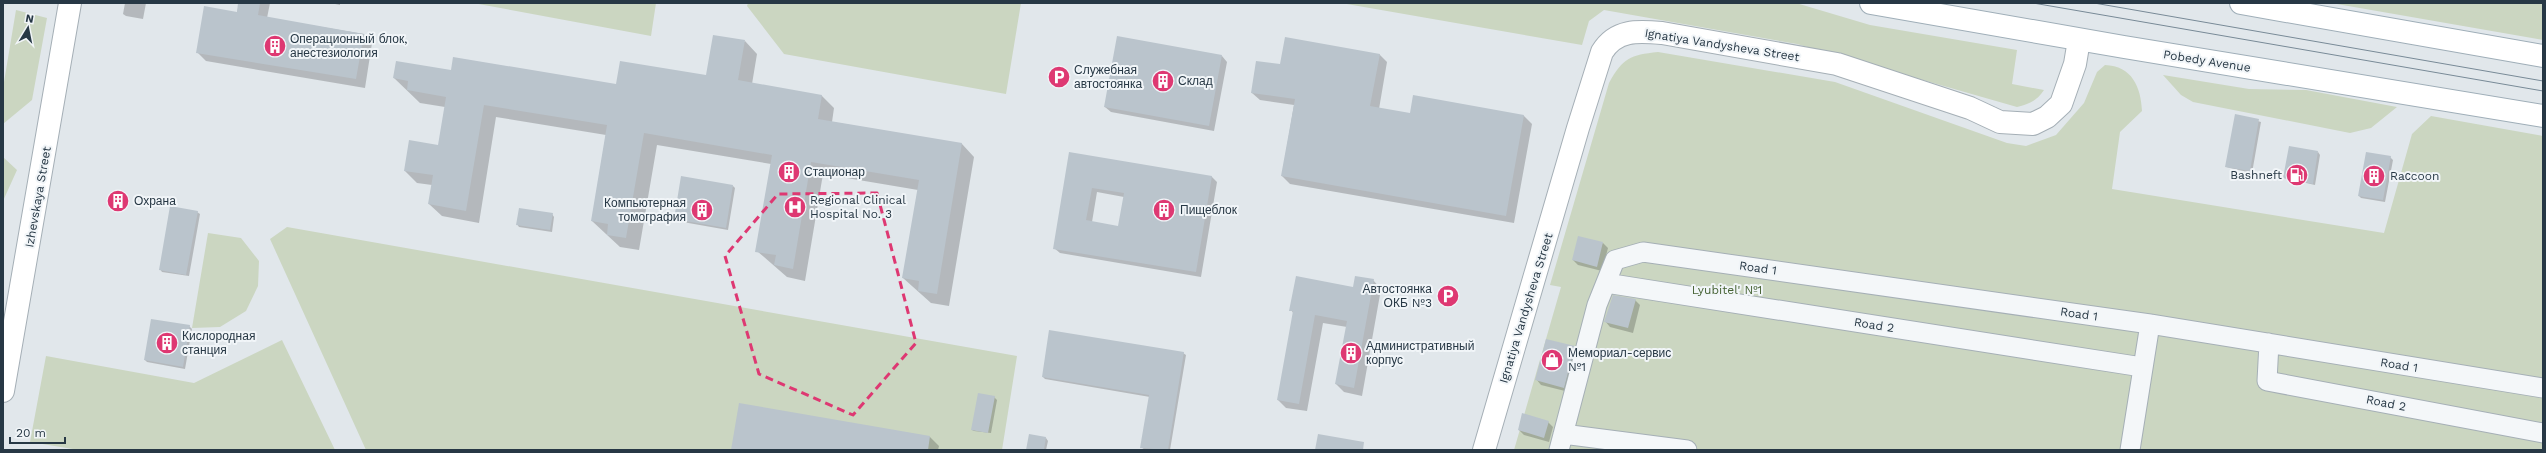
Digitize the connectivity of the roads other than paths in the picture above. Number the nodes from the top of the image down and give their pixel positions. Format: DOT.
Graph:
graph roads {
  1 [pos="70,3"];
  2 [pos="1871,3"];
  3 [pos="2241,3"];
  4 [pos="2079,40"];
  5 [pos="2543,56"];
  6 [pos="2543,116"];
  7 [pos="1606,283"];
  8 [pos="2150,324"];
  9 [pos="2269,343"];
  10 [pos="2142,367"];
  11 [pos="2543,388"];
  12 [pos="3,391"];
  13 [pos="2543,433"];
  14 [pos="1561,442"];
  15 [pos="1484,450"];
  16 [pos="1687,450"];
  17 [pos="2130,450"];
  1 -- 12 [label="street, Izhevskaya Street"];
  2 -- 4 [label="street, Pobedy Avenue"];
  3 -- 5 [label="street"];
  4 -- 6 [label="street, Pobedy Avenue"];
  4 -- 15 [label="street, Ignatiya Vandysheva Street"];
  7 -- 8 [label="street, Road 1"];
  7 -- 10 [label="street, Road 2"];
  7 -- 14 [label="street"];
  8 -- 9 [label="street, Road 1"];
  8 -- 10 [label="street"];
  9 -- 11 [label="street, Road 1"];
  9 -- 13 [label="street, Road 2"];
  10 -- 17 [label="street"];
  14 -- 16 [label="street"];
}
